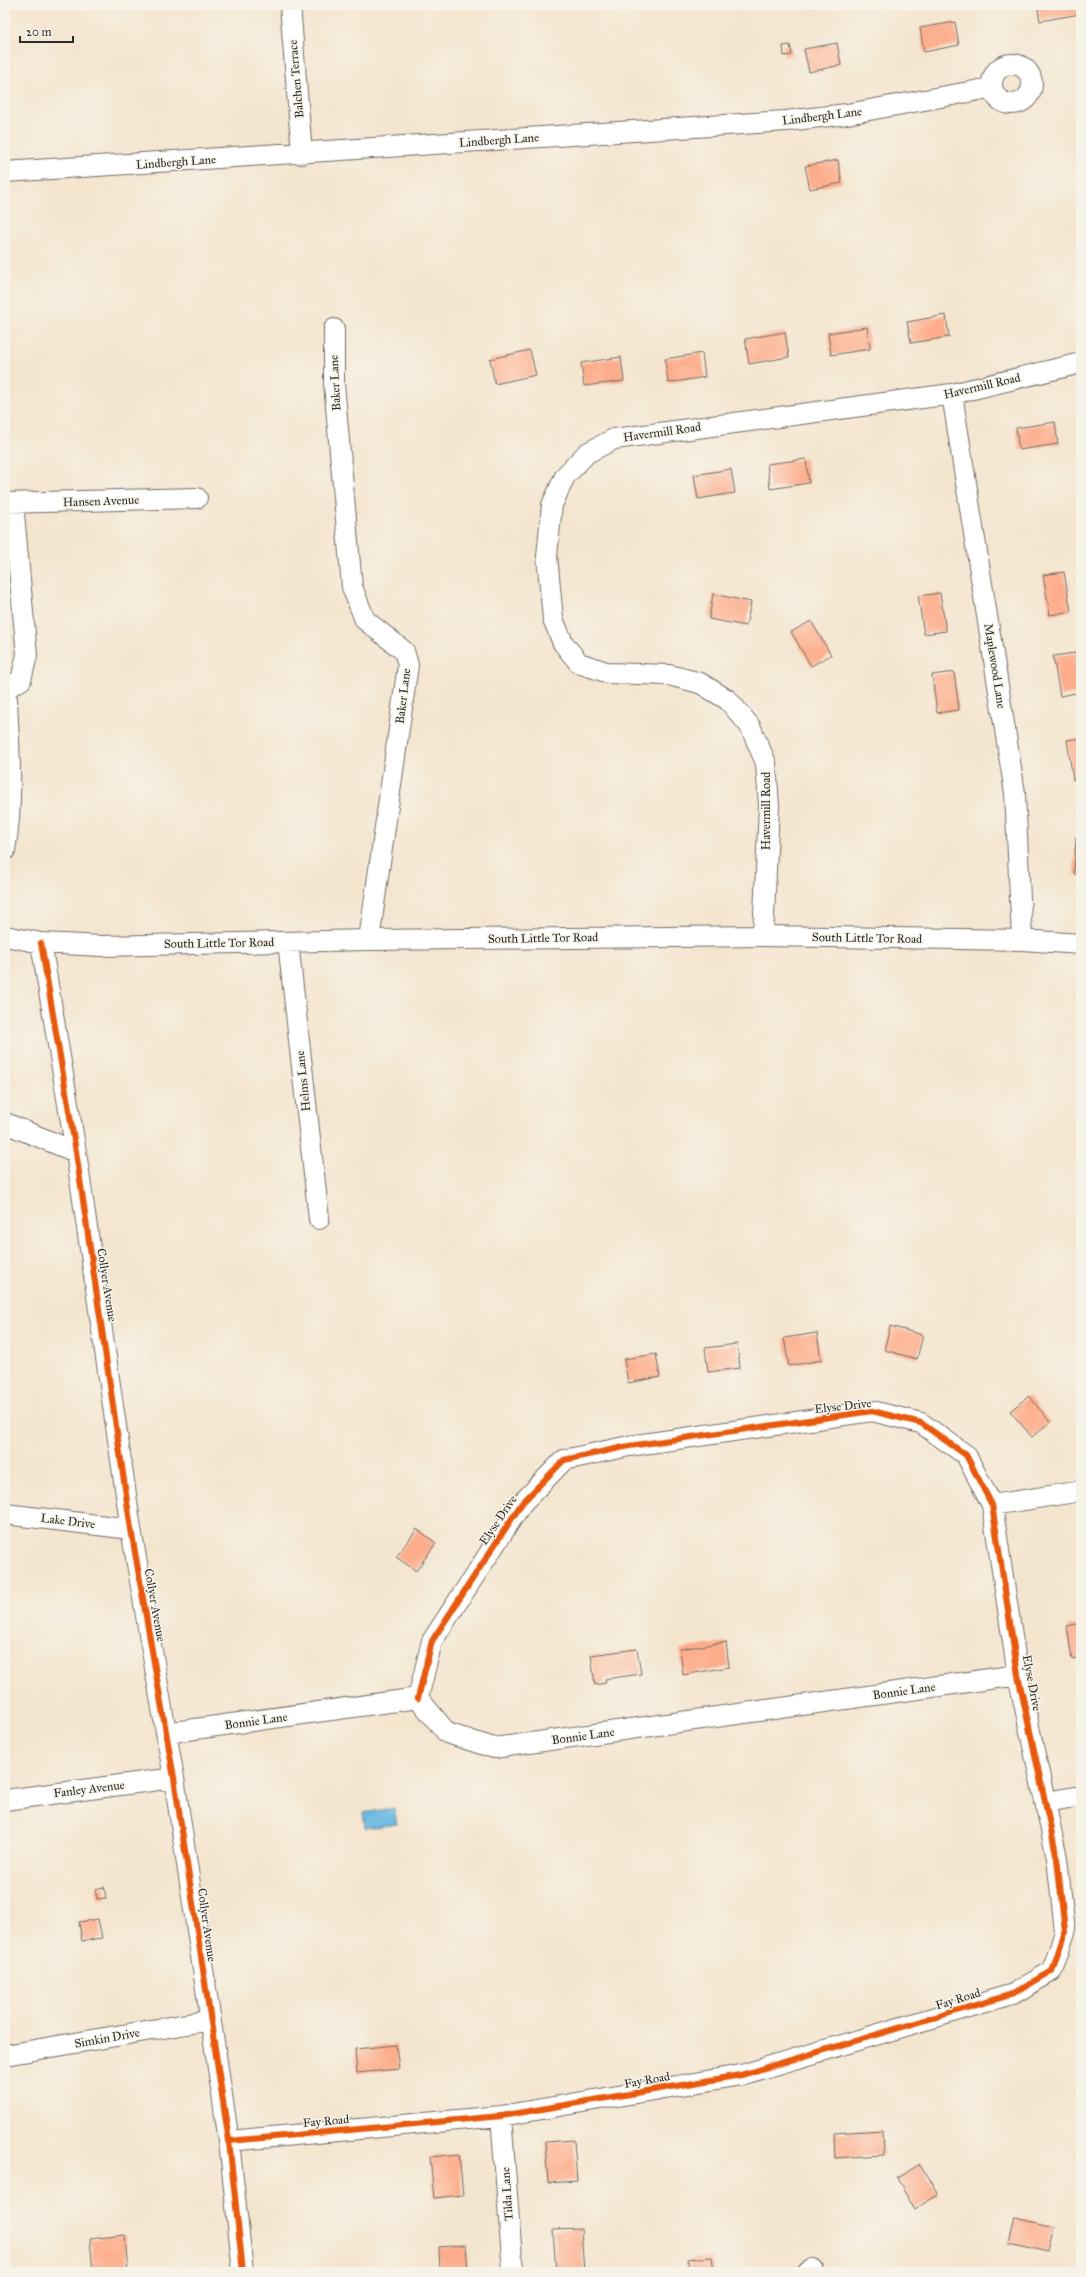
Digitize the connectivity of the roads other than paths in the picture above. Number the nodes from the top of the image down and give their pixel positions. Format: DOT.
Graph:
graph roads {
  1 [pos="290,5"];
  2 [pos="991,88"];
  3 [pos="302,154"];
  4 [pos="5,172"];
  5 [pos="334,329"];
  6 [pos="1081,363"];
  7 [pos="952,394"];
  8 [pos="197,498"];
  9 [pos="9,503"];
  10 [pos="5,689"];
  11 [pos="5,697"];
  12 [pos="5,850"];
  13 [pos="5,934"];
  14 [pos="763,936"];
  15 [pos="369,940"];
  16 [pos="1022,940"];
  17 [pos="288,942"];
  18 [pos="41,943"];
  19 [pos="1081,944"];
  20 [pos="5,1122"];
  21 [pos="76,1152"];
  22 [pos="319,1219"];
  23 [pos="1081,1492"];
  24 [pos="992,1506"];
  25 [pos="5,1514"];
  26 [pos="131,1529"];
  27 [pos="1018,1675"];
  28 [pos="418,1698"];
  29 [pos="166,1733"];
  30 [pos="174,1778"];
  31 [pos="1081,1796"];
  32 [pos="5,1800"];
  33 [pos="1045,1802"];
  34 [pos="1052,1971"];
  35 [pos="210,2020"];
  36 [pos="5,2055"];
  37 [pos="501,2116"];
  38 [pos="229,2141"];
  39 [pos="243,2272"];
  40 [pos="513,2272"];
  1 -- 3 [label="street, Balchen Terrace"];
  2 -- 3 [label="street, Lindbergh Lane"];
  3 -- 4 [label="street, Lindbergh Lane"];
  5 -- 15 [label="street, Baker Lane"];
  6 -- 7 [label="street, Havermill Road"];
  7 -- 14 [label="street, Havermill Road"];
  7 -- 16 [label="street, Maplewood Lane"];
  8 -- 9 [label="street, Hansen Avenue"];
  9 -- 10 [label="street"];
  11 -- 12 [label="street"];
  13 -- 18 [label="street, South Little Tor Road"];
  14 -- 15 [label="street, South Little Tor Road"];
  14 -- 16 [label="street, South Little Tor Road"];
  15 -- 17 [label="street, South Little Tor Road"];
  16 -- 19 [label="street, South Little Tor Road"];
  17 -- 18 [label="street, South Little Tor Road"];
  17 -- 22 [label="street, Helms Lane"];
  18 -- 21 [label="street, Collyer Avenue"];
  20 -- 21 [label="street"];
  21 -- 26 [label="street, Collyer Avenue"];
  23 -- 24 [label="street"];
  24 -- 27 [label="street, Elyse Drive"];
  24 -- 28 [label="street, Elyse Drive"];
  25 -- 26 [label="street, Lake Drive"];
  26 -- 29 [label="street, Collyer Avenue"];
  27 -- 28 [label="street, Bonnie Lane"];
  27 -- 33 [label="street, Elyse Drive"];
  28 -- 29 [label="street, Bonnie Lane"];
  29 -- 30 [label="street, Collyer Avenue"];
  30 -- 32 [label="street, Fanley Avenue"];
  30 -- 35 [label="street, Collyer Avenue"];
  31 -- 33 [label="street"];
  33 -- 34 [label="street, Elyse Drive"];
  34 -- 37 [label="street, Fay Road"];
  35 -- 36 [label="street, Simkin Drive"];
  35 -- 38 [label="street, Collyer Avenue"];
  37 -- 38 [label="street, Fay Road"];
  37 -- 40 [label="street, Tilda Lane"];
  38 -- 39 [label="street, Collyer Avenue"];
}
